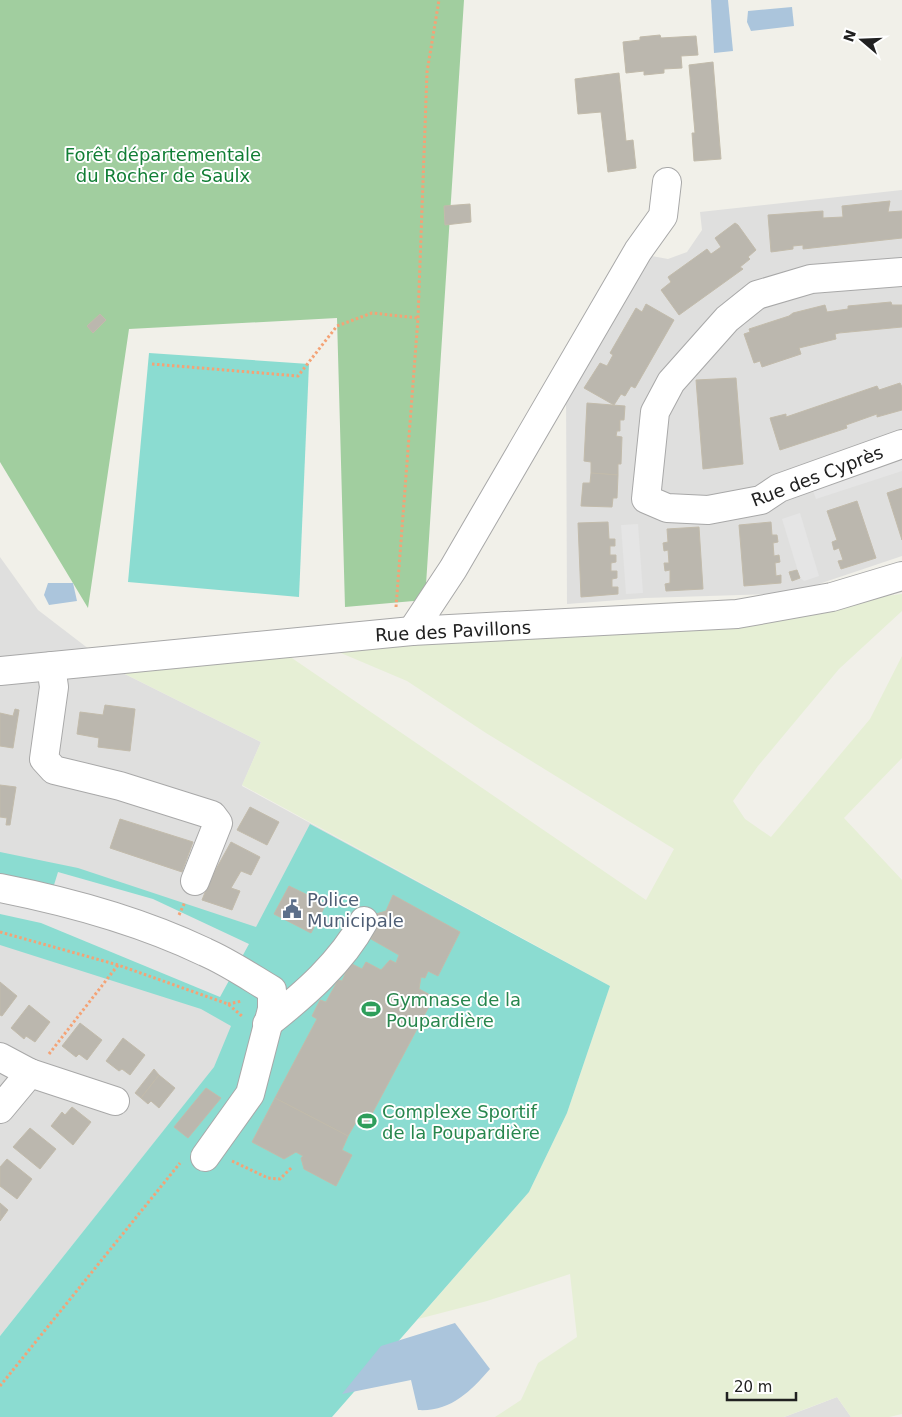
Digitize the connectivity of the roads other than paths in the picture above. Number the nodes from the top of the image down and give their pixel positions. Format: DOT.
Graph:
graph roads {
  1 [pos="667,182"];
  2 [pos="902,272"];
  3 [pos="902,444"];
  4 [pos="902,576"];
  5 [pos="403,632"];
  6 [pos="51,666"];
  7 [pos="0,671"];
  8 [pos="195,881"];
  9 [pos="0,888"];
  10 [pos="364,921"];
  11 [pos="266,1030"];
  12 [pos="0,1057"];
  13 [pos="30,1073"];
  14 [pos="115,1101"];
  15 [pos="0,1109"];
  16 [pos="207,1154"];
  1 -- 5 [label="street"];
  2 -- 3 [label="street, Rue des Cyprès"];
  4 -- 5 [label="street, Rue des Pavillons"];
  5 -- 6 [label="street, Rue des Pavillons"];
  6 -- 7 [label="street, Rue des Pavillons"];
  6 -- 8 [label="street"];
  9 -- 11 [label="street"];
  10 -- 11 [label="street"];
  11 -- 16 [label="street"];
  12 -- 13 [label="street"];
  13 -- 14 [label="street"];
  13 -- 15 [label="street"];
}
